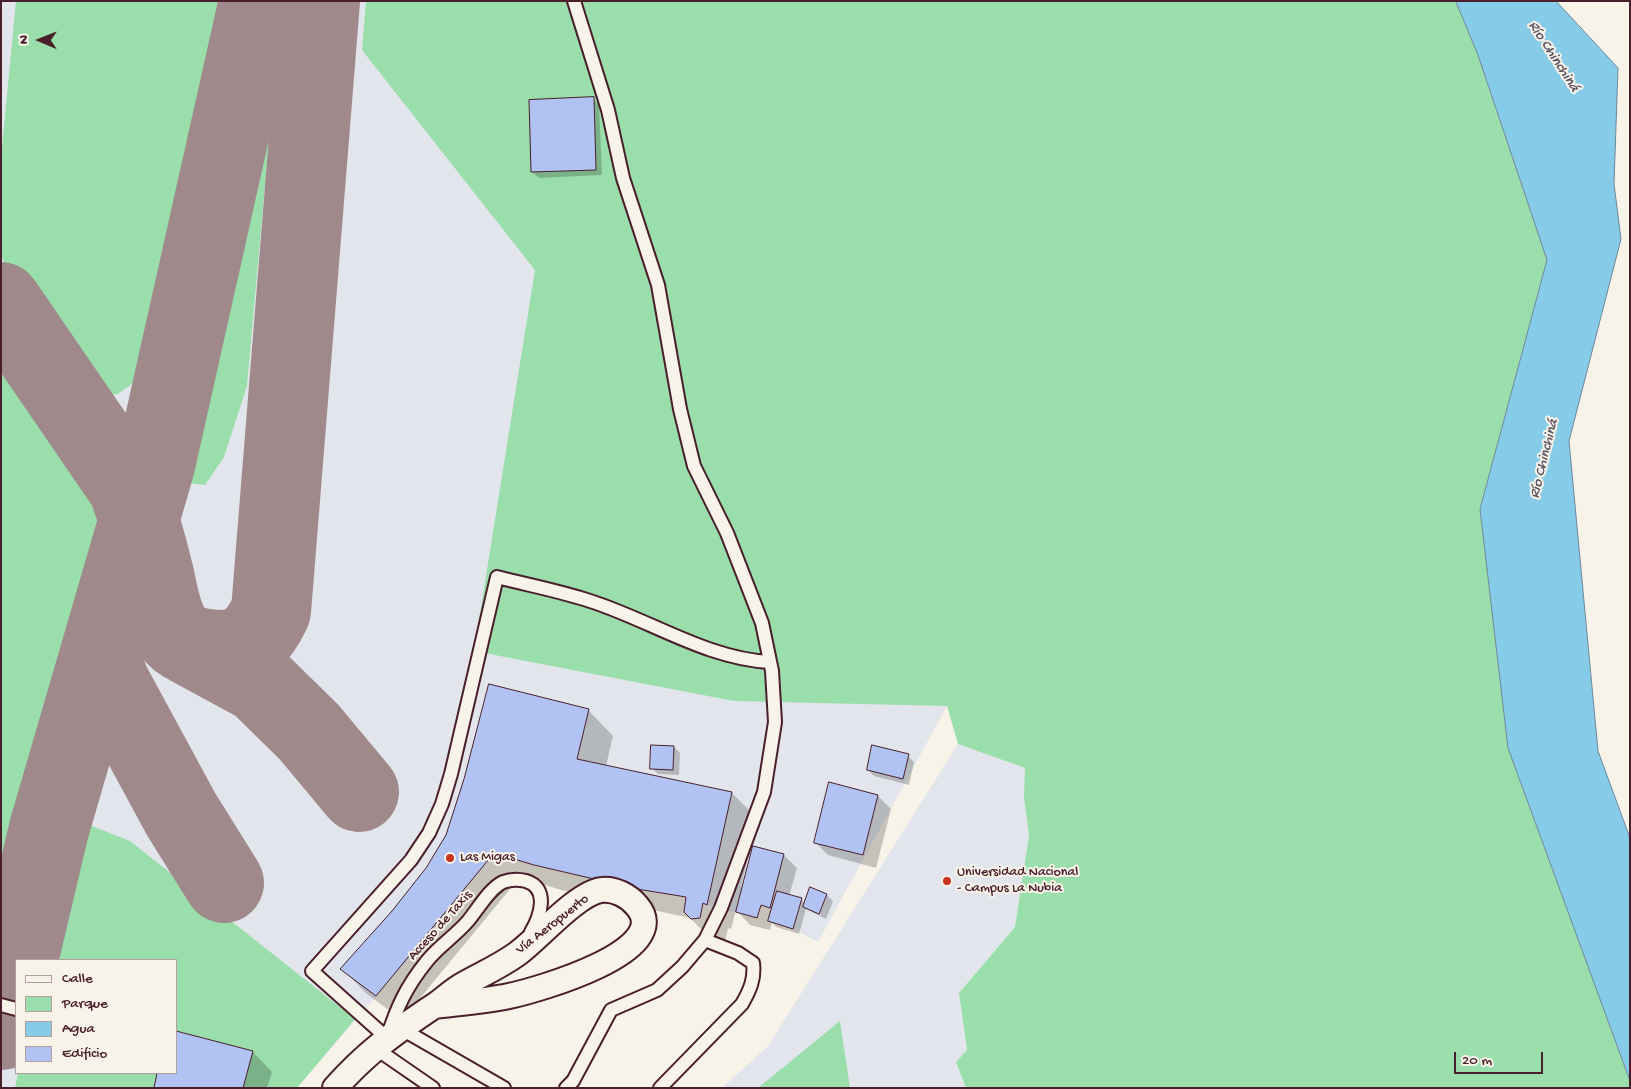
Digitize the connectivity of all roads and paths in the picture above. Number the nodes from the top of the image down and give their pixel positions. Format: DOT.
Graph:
graph roads {
  1 [pos="574,1"];
  2 [pos="770,662"];
  3 [pos="705,940"];
  4 [pos="518,954"];
  5 [pos="1,1005"];
  6 [pos="434,1006"];
  7 [pos="15,1009"];
  8 [pos="387,1038"];
  9 [pos="335,1088"];
  10 [pos="433,1088"];
  11 [pos="504,1088"];
  12 [pos="566,1088"];
  13 [pos="660,1088"];
  1 -- 2 [label="lane"];
  2 -- 3 [label="lane"];
  2 -- 8 [label="lane"];
  3 -- 12 [label="lane"];
  3 -- 13 [label="lane"];
  4 -- 6 [label="street, Vía Aeropuerto"];
  4 -- 6 [label="street, Vía Aeropuerto"];
  4 -- 8 [label="lane, Acceso de Taxis"];
  5 -- 7 [label="lane"];
  6 -- 8 [label="street, Vía Aeropuerto"];
  8 -- 9 [label="street, Vía Aeropuerto"];
  8 -- 10 [label="lane"];
  8 -- 11 [label="lane"];
}
